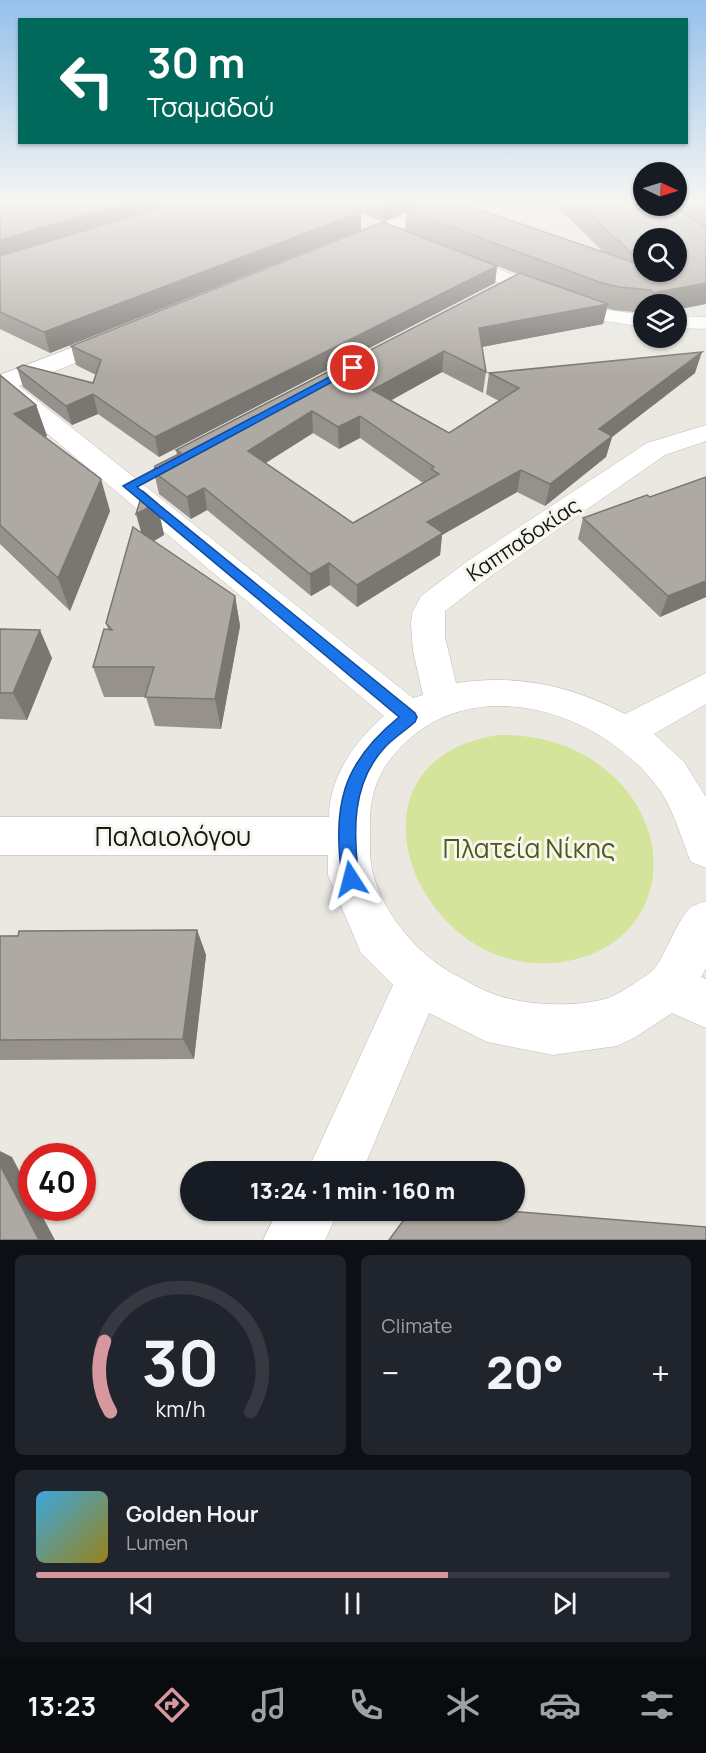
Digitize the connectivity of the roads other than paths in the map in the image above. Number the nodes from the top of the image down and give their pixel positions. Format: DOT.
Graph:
graph roads {
  1 [pos="457,259"];
  2 [pos="516,282"];
  3 [pos="485,299"];
  4 [pos="633,320"];
  5 [pos="687,322"];
  6 [pos="706,323"];
  7 [pos="133,331"];
  8 [pos="2,383"];
  9 [pos="706,433"];
  10 [pos="706,687"];
  11 [pos="426,710"];
  12 [pos="625,732"];
  13 [pos="0,836"];
  14 [pos="345,836"];
  15 [pos="706,848"];
  16 [pos="706,923"];
  17 [pos="419,981"];
  18 [pos="688,995"];
  19 [pos="339,1161"];
  20 [pos="304,1221"];
  21 [pos="292,1240"];
  1 -- 2 [label="street"];
  2 -- 3 [label="street"];
  2 -- 4 [label="street"];
  5 -- 6 [label="street"];
  7 -- 8 [label="street"];
  8 -- 11 [label="street"];
  9 -- 11 [label="street, Καππαδοκίας"];
  10 -- 12 [label="street"];
  11 -- 12 [label="street"];
  11 -- 14 [label="street"];
  12 -- 15 [label="street"];
  13 -- 14 [label="street, Παλαιολόγου"];
  14 -- 17 [label="street"];
  16 -- 18 [label="street"];
  17 -- 18 [label="street"];
  17 -- 19 [label="street"];
  20 -- 21 [label="street"];
}
